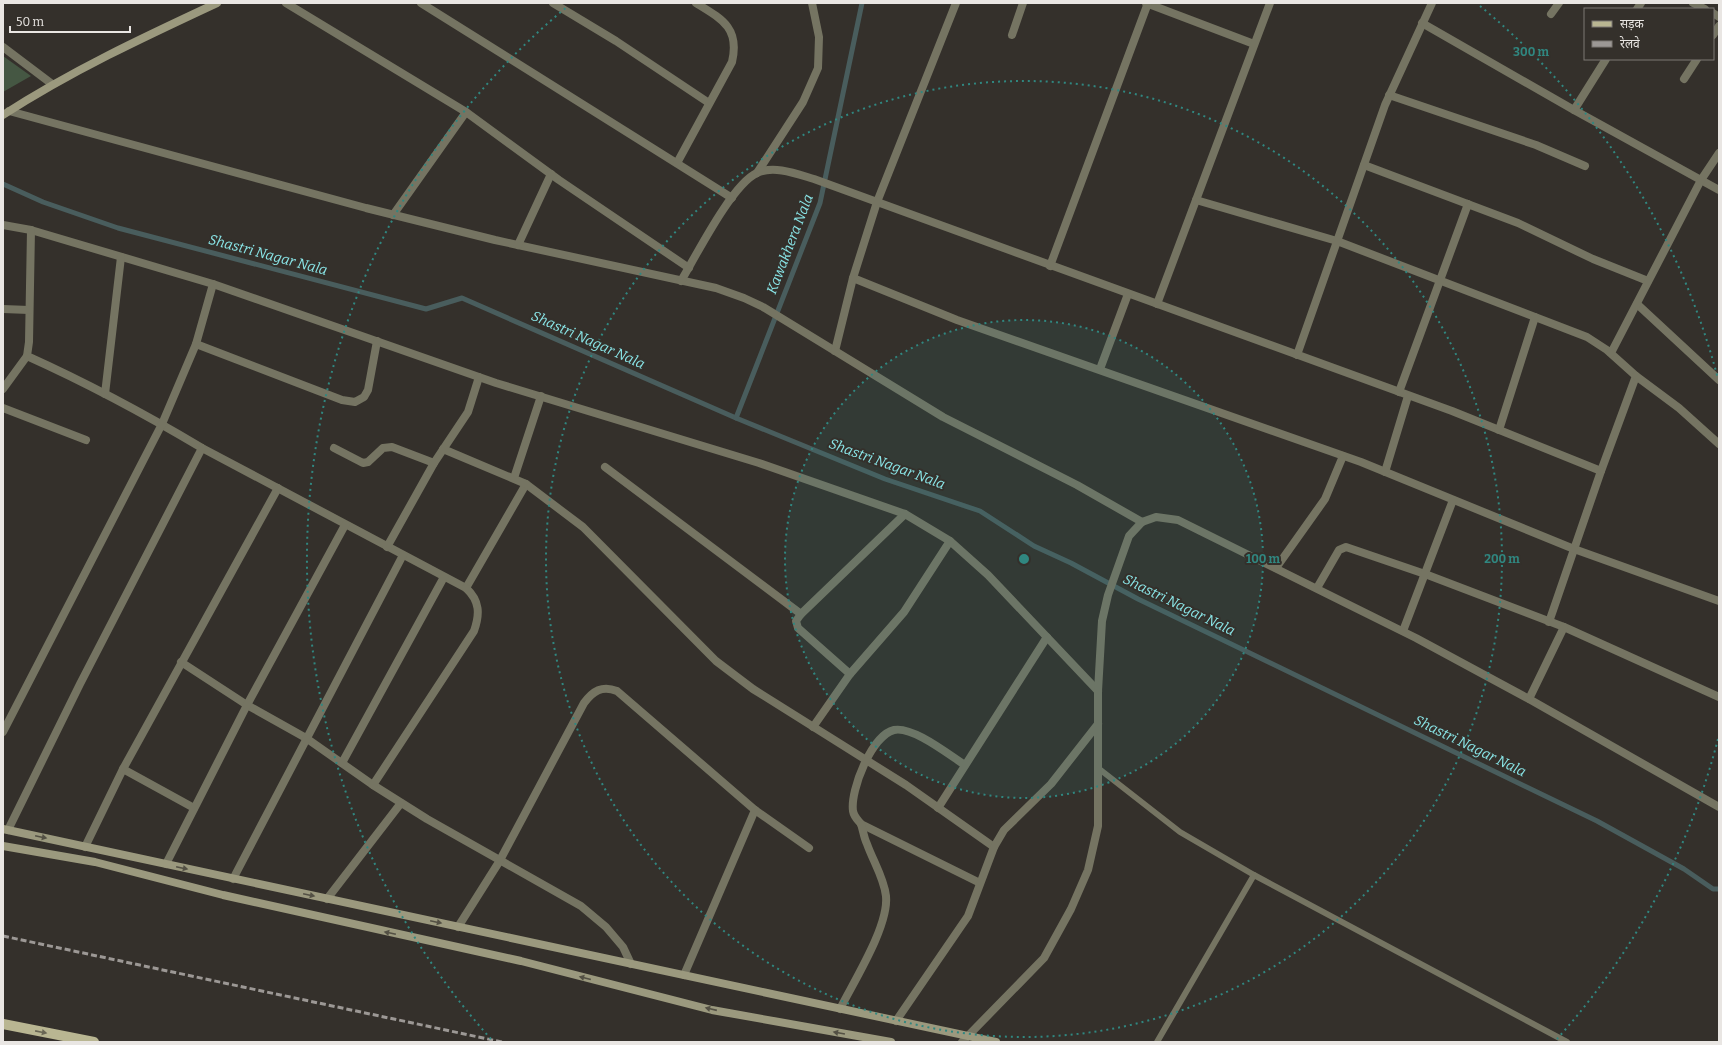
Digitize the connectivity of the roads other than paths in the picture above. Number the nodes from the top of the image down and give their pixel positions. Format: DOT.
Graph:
graph roads {
  1 [pos="217,3"];
  2 [pos="286,3"];
  3 [pos="421,3"];
  4 [pos="553,3"];
  5 [pos="696,3"];
  6 [pos="812,3"];
  7 [pos="956,3"];
  8 [pos="1023,3"];
  9 [pos="1147,3"];
  10 [pos="1270,3"];
  11 [pos="1432,3"];
  12 [pos="1559,3"];
  13 [pos="1693,3"];
  14 [pos="1703,8"];
  15 [pos="1551,14"];
  16 [pos="1422,23"];
  17 [pos="1012,35"];
  18 [pos="1254,44"];
  19 [pos="3,47"];
  20 [pos="1605,60"];
  21 [pos="1696,60"];
  22 [pos="1684,79"];
  23 [pos="52,84"];
  24 [pos="1389,95"];
  25 [pos="709,104"];
  26 [pos="1574,110"];
  27 [pos="466,112"];
  28 [pos="6,113"];
  29 [pos="1719,153"];
  30 [pos="677,163"];
  31 [pos="1364,165"];
  32 [pos="1585,166"];
  33 [pos="756,173"];
  34 [pos="550,174"];
  35 [pos="1701,180"];
  36 [pos="1719,190"];
  37 [pos="732,198"];
  38 [pos="1196,200"];
  39 [pos="877,202"];
  40 [pos="1468,204"];
  41 [pos="393,215"];
  42 [pos="3,225"];
  43 [pos="31,230"];
  44 [pos="1337,240"];
  45 [pos="518,245"];
  46 [pos="121,257"];
  47 [pos="1050,266"];
  48 [pos="689,268"];
  49 [pos="853,278"];
  50 [pos="1440,280"];
  51 [pos="681,281"];
  52 [pos="1648,281"];
  53 [pos="213,284"];
  54 [pos="1128,294"];
  55 [pos="1157,304"];
  56 [pos="1636,304"];
  57 [pos="3,309"];
  58 [pos="29,310"];
  59 [pos="1534,317"];
  60 [pos="377,341"];
  61 [pos="196,344"];
  62 [pos="835,351"];
  63 [pos="1611,353"];
  64 [pos="1297,355"];
  65 [pos="27,356"];
  66 [pos="1100,369"];
  67 [pos="479,376"];
  68 [pos="1636,376"];
  69 [pos="1719,380"];
  70 [pos="3,389"];
  71 [pos="1399,392"];
  72 [pos="105,394"];
  73 [pos="541,396"];
  74 [pos="1408,396"];
  75 [pos="3,408"];
  76 [pos="162,424"];
  77 [pos="1499,430"];
  78 [pos="86,440"];
  79 [pos="1719,444"];
  80 [pos="202,448"];
  81 [pos="334,448"];
  82 [pos="443,449"];
  83 [pos="1343,456"];
  84 [pos="434,463"];
  85 [pos="605,467"];
  86 [pos="1601,471"];
  87 [pos="1385,472"];
  88 [pos="514,478"];
  89 [pos="526,484"];
  90 [pos="278,488"];
  91 [pos="1454,500"];
  92 [pos="905,514"];
  93 [pos="1142,522"];
  94 [pos="345,525"];
  95 [pos="950,541"];
  96 [pos="386,547"];
  97 [pos="1574,549"];
  98 [pos="402,555"];
  99 [pos="1276,568"];
  100 [pos="1425,574"];
  101 [pos="444,577"];
  102 [pos="466,588"];
  103 [pos="1317,588"];
  104 [pos="1719,601"];
  105 [pos="801,614"];
  106 [pos="1549,622"];
  107 [pos="1564,628"];
  108 [pos="1404,631"];
  109 [pos="1047,637"];
  110 [pos="181,662"];
  111 [pos="850,674"];
  112 [pos="1098,691"];
  113 [pos="1719,697"];
  114 [pos="1529,699"];
  115 [pos="247,705"];
  116 [pos="1098,724"];
  117 [pos="813,728"];
  118 [pos="3,732"];
  119 [pos="306,738"];
  120 [pos="866,760"];
  121 [pos="342,763"];
  122 [pos="964,765"];
  123 [pos="1098,768"];
  124 [pos="123,769"];
  125 [pos="373,785"];
  126 [pos="401,803"];
  127 [pos="1719,807"];
  128 [pos="194,808"];
  129 [pos="938,808"];
  130 [pos="755,810"];
  131 [pos="861,824"];
  132 [pos="6,830"];
  133 [pos="3,846"];
  134 [pos="85,847"];
  135 [pos="994,847"];
  136 [pos="809,848"];
  137 [pos="499,862"];
  138 [pos="166,864"];
  139 [pos="1254,875"];
  140 [pos="232,878"];
  141 [pos="980,883"];
  142 [pos="327,899"];
  143 [pos="458,927"];
  144 [pos="631,964"];
  145 [pos="684,975"];
  146 [pos="840,1009"];
  147 [pos="896,1021"];
  148 [pos="3,1024"];
  149 [pos="965,1039"];
  150 [pos="94,1042"];
  151 [pos="891,1042"];
  152 [pos="996,1042"];
  153 [pos="1157,1042"];
  154 [pos="1567,1042"];
  1 -- 23 [label="street"];
  2 -- 27 [label="street"];
  3 -- 30 [label="street"];
  4 -- 25 [label="street"];
  5 -- 25 [label="street"];
  6 -- 33 [label="street"];
  7 -- 39 [label="street"];
  8 -- 17 [label="street"];
  9 -- 18 [label="street"];
  9 -- 47 [label="street"];
  10 -- 18 [label="street"];
  11 -- 16 [label="street"];
  12 -- 15 [label="street"];
  13 -- 14 [label="street"];
  16 -- 24 [label="street"];
  16 -- 26 [label="street"];
  18 -- 38 [label="street"];
  19 -- 23 [label="street"];
  20 -- 26 [label="street"];
  21 -- 22 [label="street"];
  23 -- 28 [label="street"];
  24 -- 31 [label="street"];
  24 -- 32 [label="street"];
  25 -- 30 [label="street"];
  26 -- 35 [label="street"];
  27 -- 34 [label="street"];
  27 -- 41 [label="street"];
  28 -- 41 [label="street"];
  29 -- 35 [label="street"];
  30 -- 37 [label="street"];
  31 -- 40 [label="street"];
  31 -- 44 [label="street"];
  33 -- 37 [label="street"];
  33 -- 39 [label="street"];
  34 -- 45 [label="street"];
  34 -- 48 [label="street"];
  35 -- 36 [label="street"];
  35 -- 52 [label="street"];
  37 -- 48 [label="street"];
  38 -- 44 [label="street"];
  38 -- 55 [label="street"];
  39 -- 47 [label="street"];
  39 -- 49 [label="street"];
  40 -- 50 [label="street"];
  40 -- 52 [label="street"];
  41 -- 45 [label="street"];
  42 -- 43 [label="street"];
  43 -- 46 [label="street"];
  43 -- 58 [label="street"];
  44 -- 50 [label="street"];
  44 -- 64 [label="street"];
  45 -- 51 [label="street"];
  46 -- 53 [label="street"];
  46 -- 72 [label="street"];
  47 -- 54 [label="street"];
  48 -- 51 [label="street"];
  49 -- 62 [label="street"];
  49 -- 66 [label="street"];
  50 -- 59 [label="street"];
  50 -- 71 [label="street"];
  51 -- 62 [label="street"];
  52 -- 56 [label="street"];
  53 -- 60 [label="street"];
  53 -- 61 [label="street"];
  54 -- 55 [label="street"];
  54 -- 66 [label="street"];
  55 -- 64 [label="street"];
  56 -- 63 [label="street"];
  56 -- 69 [label="street"];
  57 -- 58 [label="street"];
  58 -- 65 [label="street"];
  59 -- 63 [label="street"];
  59 -- 77 [label="street"];
  60 -- 61 [label="street"];
  60 -- 67 [label="street"];
  61 -- 76 [label="street"];
  62 -- 93 [label="street"];
  63 -- 68 [label="street"];
  64 -- 71 [label="street"];
  65 -- 70 [label="street"];
  65 -- 72 [label="street"];
  66 -- 83 [label="street"];
  67 -- 73 [label="street"];
  67 -- 82 [label="street"];
  68 -- 79 [label="street"];
  68 -- 86 [label="street"];
  71 -- 74 [label="street"];
  72 -- 76 [label="street"];
  73 -- 88 [label="street"];
  73 -- 92 [label="street"];
  74 -- 77 [label="street"];
  74 -- 87 [label="street"];
  75 -- 78 [label="street"];
  76 -- 80 [label="street"];
  76 -- 118 [label="street"];
  77 -- 86 [label="street"];
  80 -- 90 [label="street"];
  80 -- 132 [label="street"];
  81 -- 84 [label="street"];
  82 -- 84 [label="street"];
  82 -- 88 [label="street"];
  83 -- 87 [label="street"];
  83 -- 99 [label="street"];
  84 -- 96 [label="street"];
  85 -- 105 [label="street"];
  86 -- 97 [label="street"];
  87 -- 91 [label="street"];
  88 -- 89 [label="street"];
  89 -- 102 [label="street"];
  89 -- 117 [label="street"];
  90 -- 94 [label="street"];
  90 -- 110 [label="street"];
  91 -- 97 [label="street"];
  91 -- 100 [label="street"];
  92 -- 95 [label="street"];
  92 -- 105 [label="street"];
  93 -- 99 [label="street"];
  93 -- 112 [label="street"];
  94 -- 96 [label="street"];
  94 -- 115 [label="street"];
  95 -- 109 [label="street"];
  95 -- 111 [label="street"];
  96 -- 98 [label="street"];
  97 -- 104 [label="street"];
  97 -- 106 [label="street"];
  98 -- 101 [label="street"];
  98 -- 119 [label="street"];
  99 -- 103 [label="street"];
  100 -- 103 [label="street"];
  100 -- 106 [label="street"];
  100 -- 108 [label="street"];
  101 -- 102 [label="street"];
  101 -- 121 [label="street"];
  102 -- 125 [label="street"];
  103 -- 108 [label="street"];
  105 -- 111 [label="street"];
  106 -- 107 [label="street"];
  107 -- 113 [label="street"];
  107 -- 114 [label="street"];
  108 -- 114 [label="street"];
  109 -- 112 [label="street"];
  109 -- 122 [label="street"];
  110 -- 115 [label="street"];
  110 -- 124 [label="street"];
  111 -- 117 [label="street"];
  112 -- 116 [label="street"];
  114 -- 127 [label="street"];
  115 -- 119 [label="street"];
  115 -- 128 [label="street"];
  116 -- 123 [label="street"];
  116 -- 135 [label="street"];
  117 -- 120 [label="street"];
  119 -- 121 [label="street"];
  119 -- 140 [label="street"];
  120 -- 122 [label="street"];
  120 -- 129 [label="street"];
  120 -- 131 [label="street"];
  121 -- 125 [label="street"];
  122 -- 129 [label="street"];
  123 -- 139 [label="lane"];
  123 -- 149 [label="street"];
  124 -- 128 [label="street"];
  124 -- 134 [label="street"];
  125 -- 126 [label="street"];
  126 -- 137 [label="street"];
  126 -- 142 [label="street"];
  128 -- 138 [label="street"];
  129 -- 135 [label="street"];
  130 -- 136 [label="street"];
  130 -- 137 [label="street"];
  130 -- 145 [label="street"];
  131 -- 141 [label="street"];
  131 -- 146 [label="street"];
  132 -- 134 [label="street, one-way"];
  151 -- 133 [label="street, one-way"];
  134 -- 138 [label="street"];
  135 -- 141 [label="street"];
  137 -- 143 [label="street"];
  137 -- 144 [label="street"];
  138 -- 140 [label="street, one-way"];
  139 -- 153 [label="lane"];
  139 -- 154 [label="lane"];
  140 -- 142 [label="street, one-way"];
  141 -- 147 [label="street"];
  142 -- 143 [label="street, one-way"];
  143 -- 144 [label="street"];
  144 -- 145 [label="street"];
  145 -- 146 [label="street"];
  146 -- 147 [label="street"];
  147 -- 149 [label="street"];
  148 -- 150 [label="main road, one-way"];
  149 -- 152 [label="street"];
}
